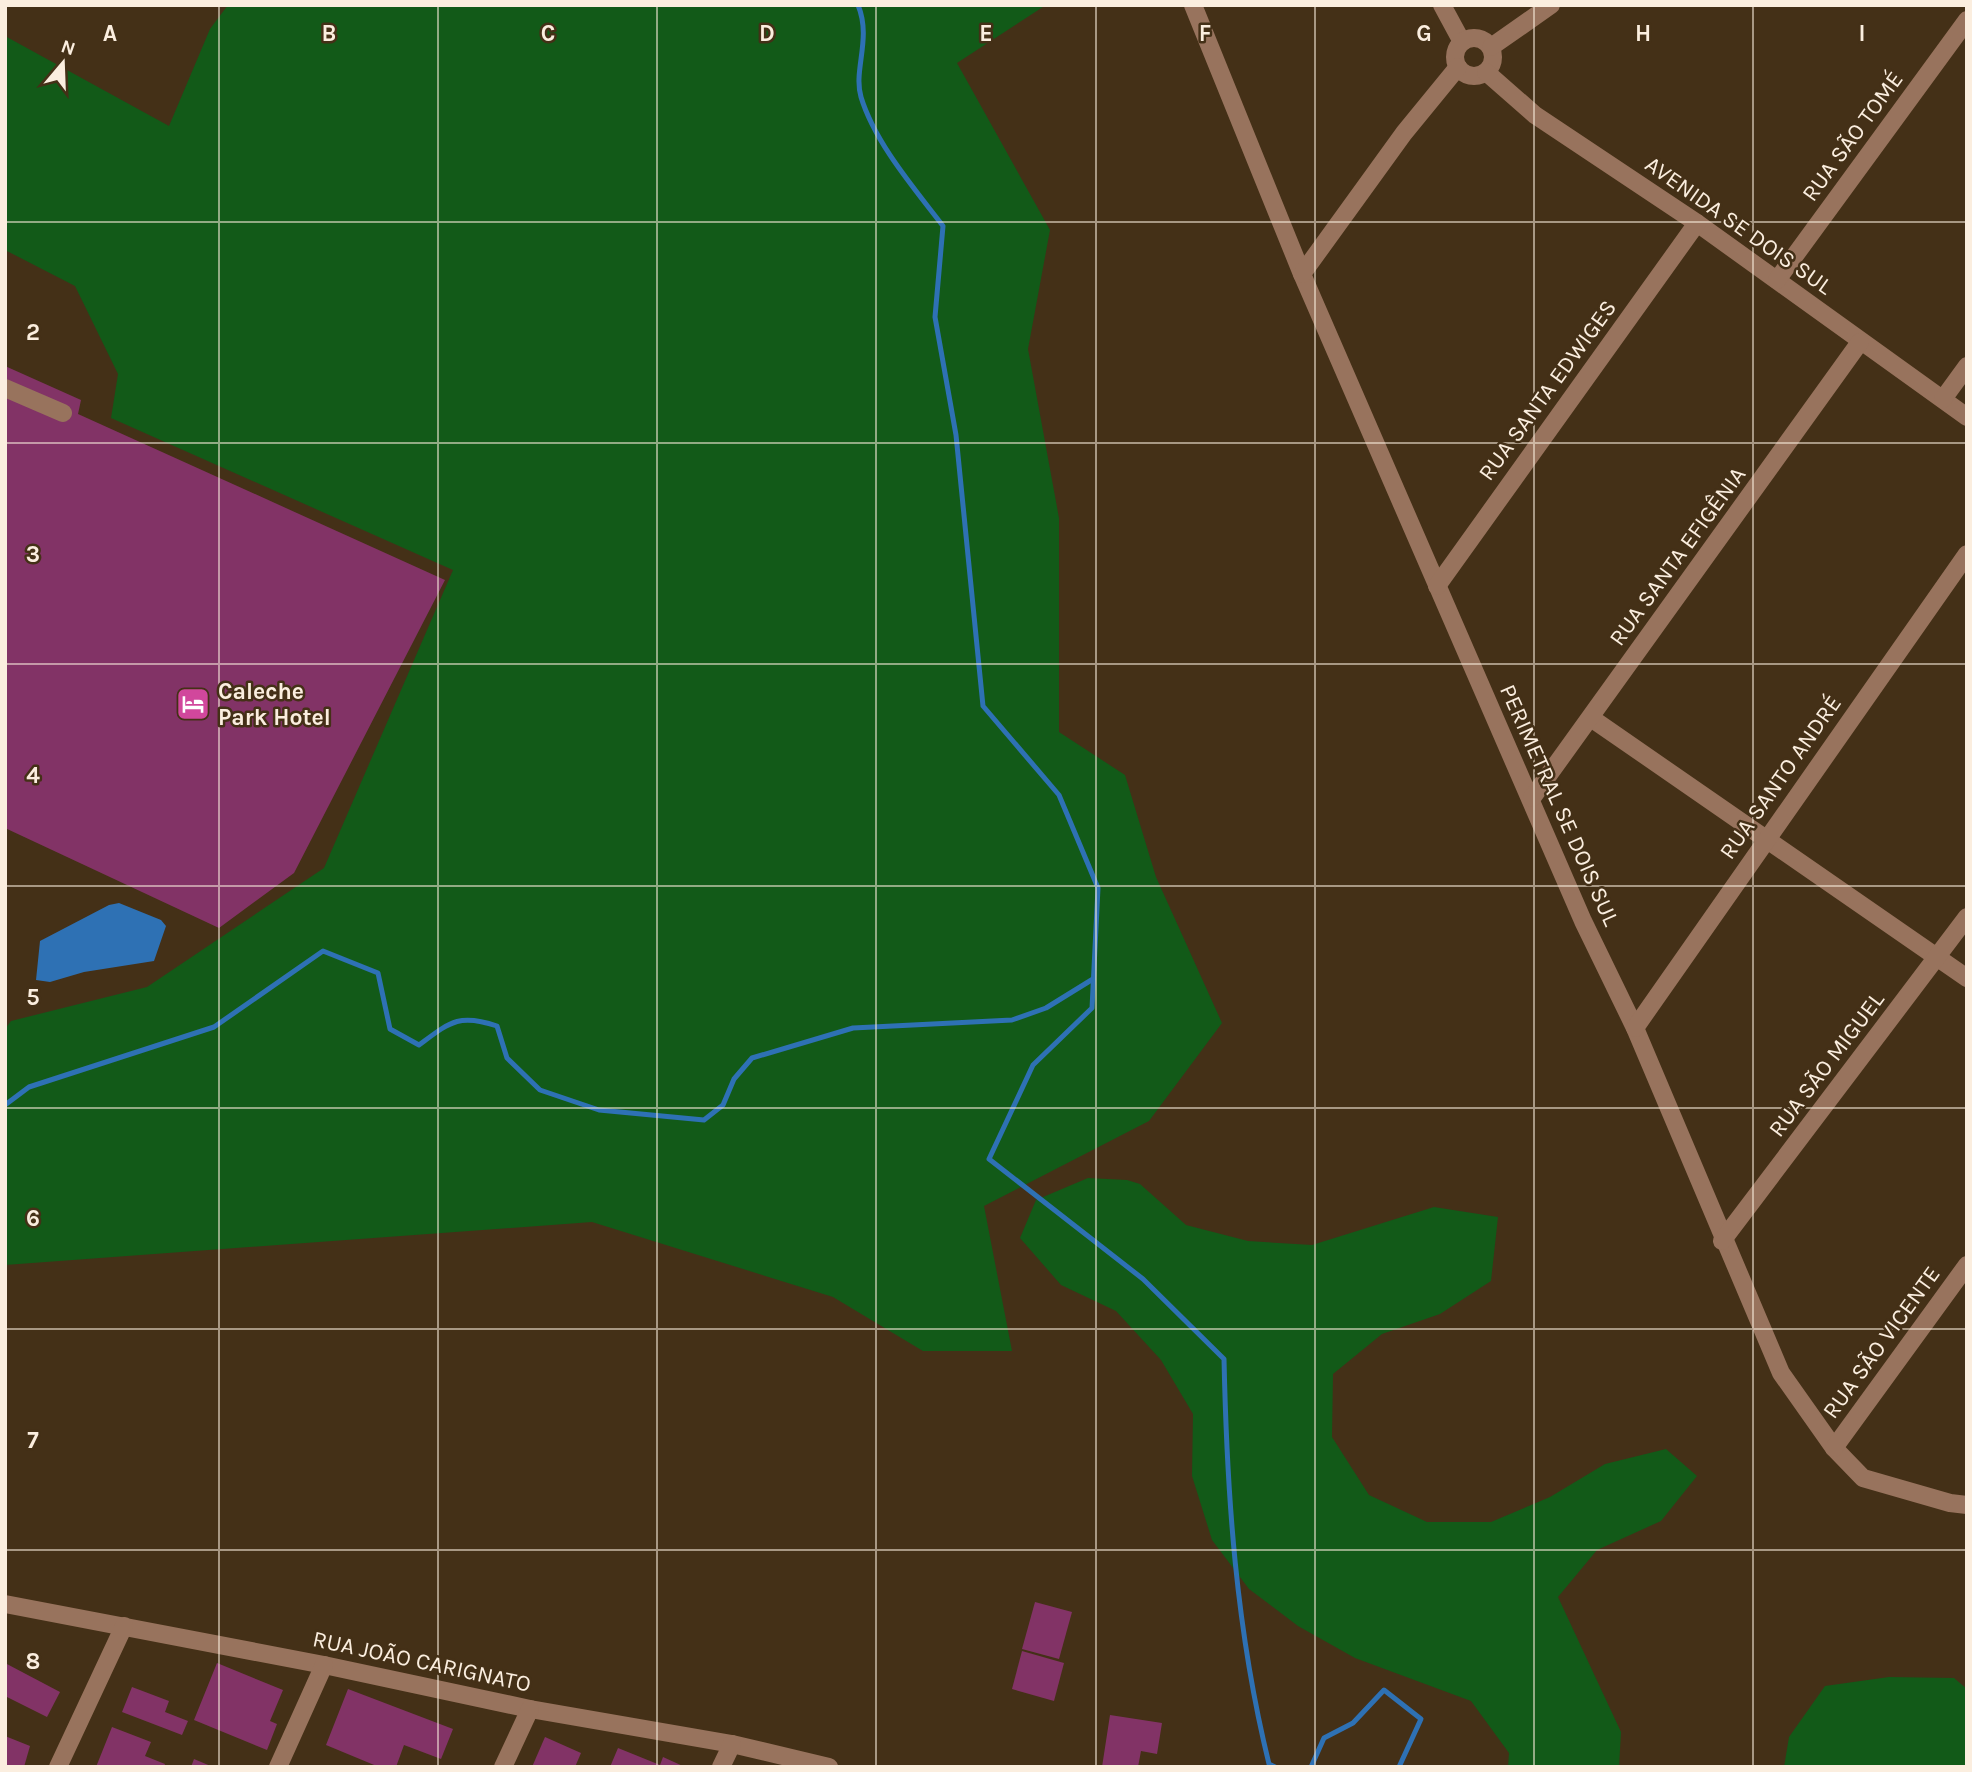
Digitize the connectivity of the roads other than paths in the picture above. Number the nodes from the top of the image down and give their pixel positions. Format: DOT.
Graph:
graph roads {
  1 [pos="1193,5"];
  2 [pos="1443,5"];
  3 [pos="1551,5"];
  4 [pos="1967,20"];
  5 [pos="1462,42"];
  6 [pos="1491,47"];
  7 [pos="1458,66"];
  8 [pos="1486,72"];
  9 [pos="1697,223"];
  10 [pos="1302,274"];
  11 [pos="1777,280"];
  12 [pos="1860,342"];
  13 [pos="1967,366"];
  14 [pos="5,388"];
  15 [pos="1943,399"];
  16 [pos="63,414"];
  17 [pos="1967,417"];
  18 [pos="1967,554"];
  19 [pos="1437,586"];
  20 [pos="1591,718"];
  21 [pos="1532,798"];
  22 [pos="1767,837"];
  23 [pos="1967,917"];
  24 [pos="1938,958"];
  25 [pos="1967,978"];
  26 [pos="1634,1028"];
  27 [pos="1722,1241"];
  28 [pos="1967,1265"];
  29 [pos="1834,1448"];
  30 [pos="1967,1505"];
  31 [pos="5,1604"];
  32 [pos="124,1626"];
  33 [pos="324,1665"];
  34 [pos="530,1709"];
  35 [pos="732,1744"];
  36 [pos="773,1762"];
  37 [pos="58,1767"];
  38 [pos="278,1767"];
  39 [pos="503,1767"];
  40 [pos="721,1767"];
  41 [pos="829,1767"];
  1 -- 10 [label="street, PERIMETRAL SE DOIS SUL"];
  2 -- 5 [label="street"];
  3 -- 6 [label="street"];
  4 -- 11 [label="street, RUA SÃO TOMÉ"];
  5 -- 6 [label="street"];
  5 -- 7 [label="street"];
  6 -- 8 [label="street"];
  7 -- 8 [label="street, AVENIDA SE DOIS SUL"];
  7 -- 10 [label="street"];
  8 -- 9 [label="street, AVENIDA SE DOIS SUL"];
  9 -- 11 [label="street, AVENIDA SE DOIS SUL"];
  9 -- 19 [label="street, RUA SANTA EDWIGES"];
  10 -- 19 [label="street, PERIMETRAL SE DOIS SUL"];
  11 -- 12 [label="street, AVENIDA SE DOIS SUL"];
  12 -- 15 [label="street, AVENIDA SE DOIS SUL"];
  12 -- 20 [label="street, RUA SANTA EFIGÊNIA"];
  13 -- 15 [label="street"];
  14 -- 16 [label="street"];
  15 -- 17 [label="street, AVENIDA SE DOIS SUL"];
  18 -- 22 [label="street, RUA SANTO ANDRÉ"];
  19 -- 21 [label="street, PERIMETRAL SE DOIS SUL"];
  20 -- 21 [label="street, RUA SANTA EFIGÊNIA"];
  20 -- 22 [label="street"];
  21 -- 26 [label="street, PERIMETRAL SE DOIS SUL"];
  22 -- 24 [label="street"];
  22 -- 26 [label="street, RUA SANTO ANDRÉ"];
  23 -- 24 [label="street, RUA SÃO MIGUEL"];
  24 -- 25 [label="street"];
  24 -- 27 [label="street, RUA SÃO MIGUEL"];
  26 -- 27 [label="street, PERIMETRAL SE DOIS SUL"];
  27 -- 29 [label="street, PERIMETRAL SE DOIS SUL"];
  28 -- 29 [label="street, RUA SÃO VICENTE"];
  29 -- 30 [label="street, PERIMETRAL SE DOIS SUL"];
  31 -- 32 [label="street, RUA JOÃO CARIGNATO"];
  32 -- 33 [label="street, RUA JOÃO CARIGNATO"];
  32 -- 37 [label="street"];
  33 -- 34 [label="street, RUA JOÃO CARIGNATO"];
  33 -- 38 [label="street"];
  34 -- 35 [label="street, RUA JOÃO CARIGNATO"];
  34 -- 39 [label="street"];
  35 -- 36 [label="street, RUA JOÃO CARIGNATO"];
  35 -- 40 [label="street"];
  36 -- 41 [label="street, RUA JOÃO CARIGNATO"];
}
